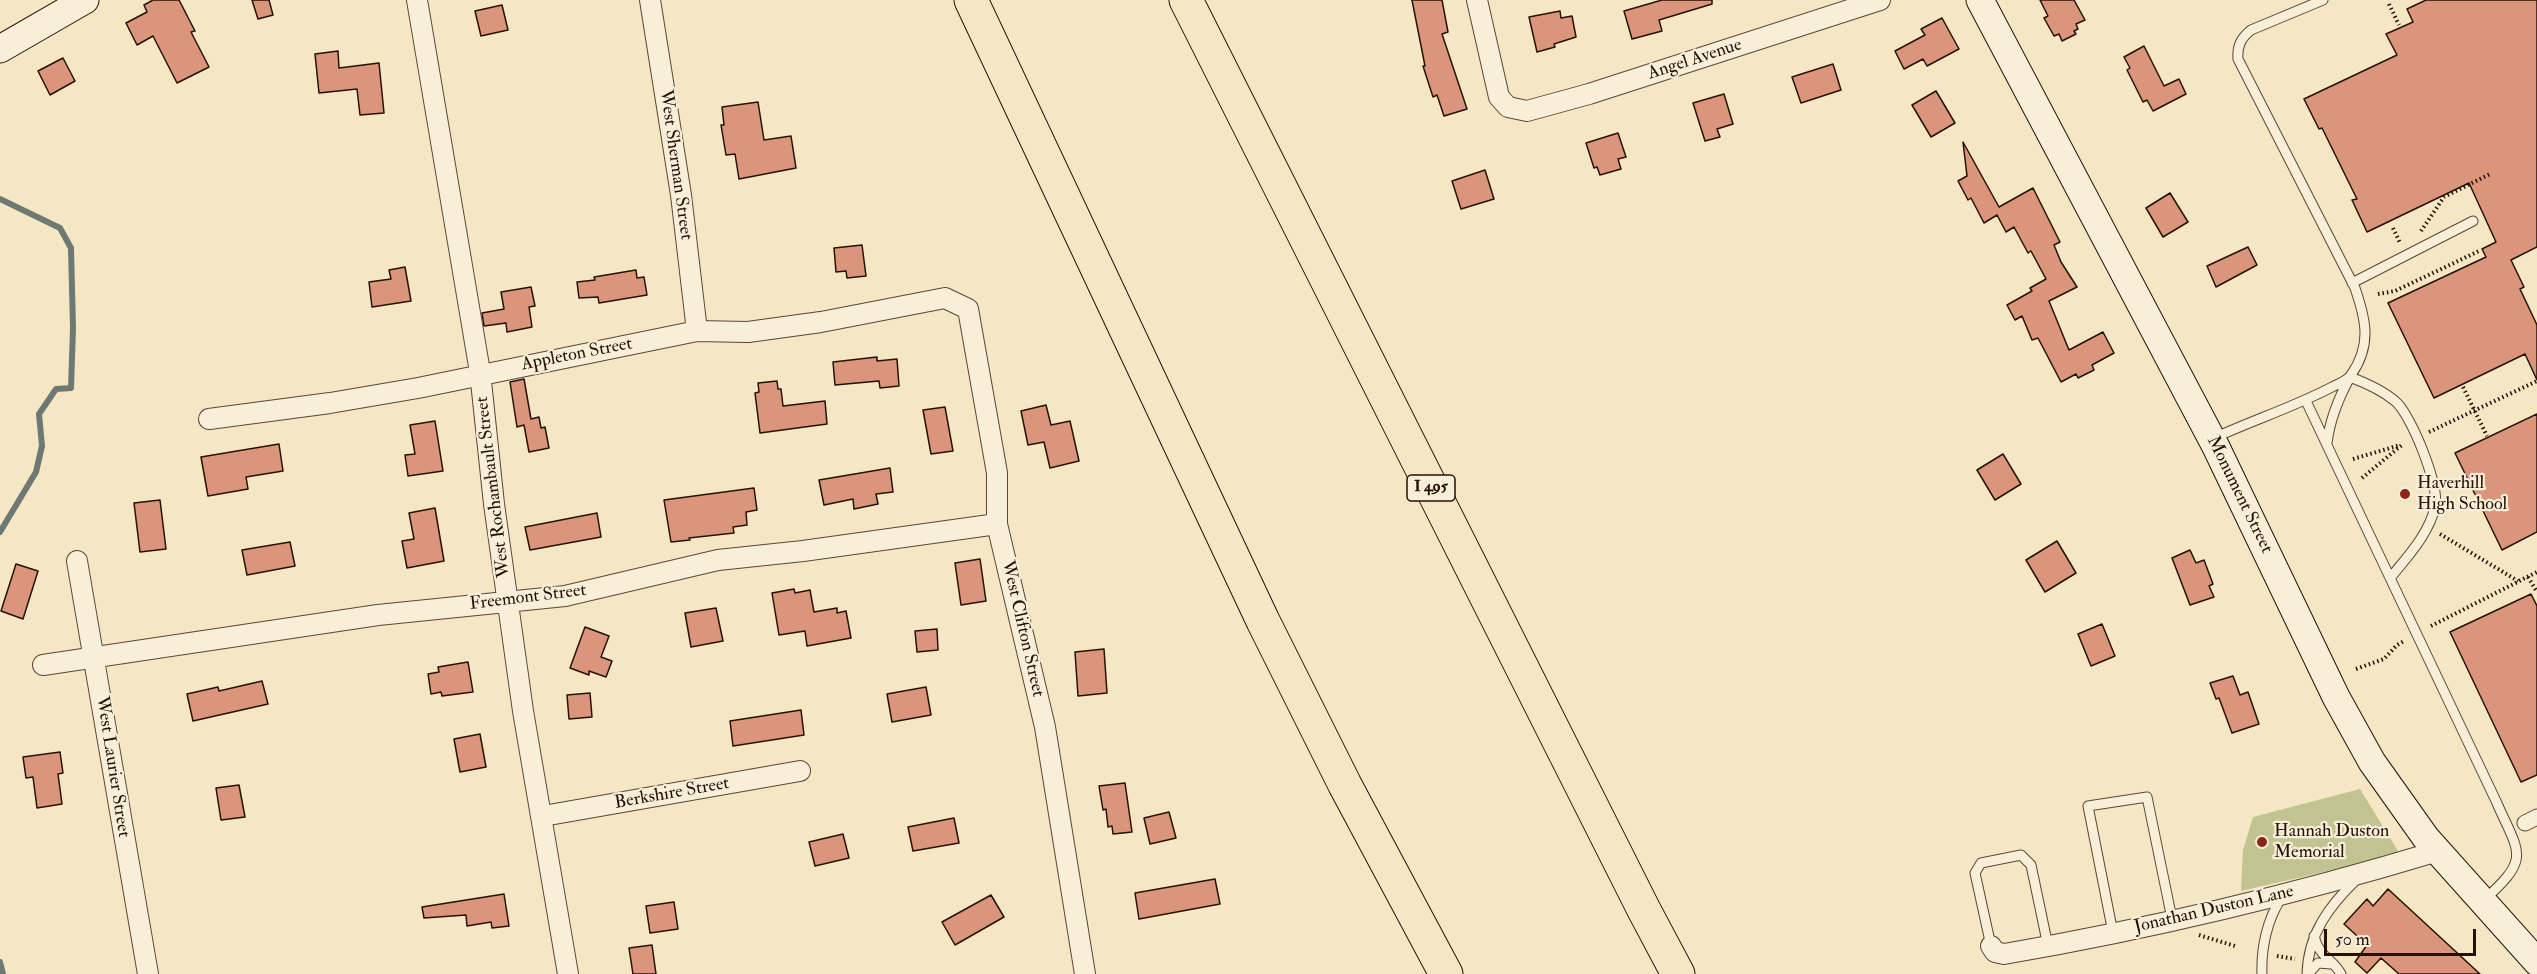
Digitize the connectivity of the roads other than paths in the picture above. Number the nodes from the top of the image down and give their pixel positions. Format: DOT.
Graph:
graph roads {
  1 [pos="85,0"];
  2 [pos="417,0"];
  3 [pos="650,0"];
  4 [pos="971,0"];
  5 [pos="1186,0"];
  6 [pos="1477,0"];
  7 [pos="1880,0"];
  8 [pos="1980,0"];
  9 [pos="2323,0"];
  10 [pos="0,50"];
  11 [pos="2473,222"];
  12 [pos="2352,283"];
  13 [pos="945,298"];
  14 [pos="697,331"];
  15 [pos="480,375"];
  16 [pos="2350,377"];
  17 [pos="2306,401"];
  18 [pos="209,419"];
  19 [pos="2212,440"];
  20 [pos="2327,443"];
  21 [pos="998,524"];
  22 [pos="77,561"];
  23 [pos="2391,578"];
  24 [pos="508,601"];
  25 [pos="93,658"];
  26 [pos="43,665"];
  27 [pos="800,771"];
  28 [pos="543,816"];
  29 [pos="2438,851"];
  30 [pos="2361,875"];
  31 [pos="2286,893"];
  32 [pos="2482,902"];
  33 [pos="2172,919"];
  34 [pos="2113,933"];
  35 [pos="2314,936"];
  36 [pos="1991,946"];
  37 [pos="2048,946"];
  38 [pos="2537,962"];
  39 [pos="2333,964"];
  40 [pos="148,974"];
  41 [pos="568,974"];
  42 [pos="1085,974"];
  43 [pos="1446,974"];
  44 [pos="1678,974"];
  45 [pos="2262,974"];
  46 [pos="2307,974"];
  47 [pos="2341,974"];
  1 -- 10 [label="main road"];
  2 -- 15 [label="street, West Rochambault Street"];
  3 -- 14 [label="street, West Sherman Street"];
  4 -- 43 [label="highway"];
  5 -- 44 [label="highway, I 495"];
  6 -- 7 [label="street, Angel Avenue"];
  8 -- 19 [label="main road, Monument Street"];
  9 -- 12 [label="lane"];
  11 -- 12 [label="lane"];
  12 -- 16 [label="lane"];
  13 -- 14 [label="street, Appleton Street"];
  13 -- 21 [label="street, West Clifton Street"];
  14 -- 15 [label="street, Appleton Street"];
  15 -- 18 [label="street, Appleton Street"];
  15 -- 24 [label="street, West Rochambault Street"];
  16 -- 17 [label="lane"];
  16 -- 20 [label="lane"];
  16 -- 23 [label="lane"];
  17 -- 19 [label="lane"];
  17 -- 20 [label="lane"];
  19 -- 29 [label="main road, Monument Street"];
  20 -- 23 [label="lane"];
  21 -- 24 [label="street, Freemont Street"];
  21 -- 42 [label="street, West Clifton Street"];
  22 -- 25 [label="street, West Laurier Street"];
  23 -- 32 [label="lane"];
  24 -- 25 [label="street, Freemont Street"];
  24 -- 28 [label="street, West Rochambault Street"];
  25 -- 26 [label="street, Freemont Street"];
  25 -- 40 [label="street, West Laurier Street"];
  27 -- 28 [label="street, Berkshire Street"];
  28 -- 41 [label="street, West Rochambault Street"];
  29 -- 30 [label="street, Jonathan Duston Lane"];
  29 -- 32 [label="main road, Monument Street"];
  30 -- 31 [label="street, Jonathan Duston Lane"];
  30 -- 35 [label="lane"];
  31 -- 33 [label="street, Jonathan Duston Lane"];
  31 -- 45 [label="lane"];
  32 -- 38 [label="main road, Monument Street"];
  33 -- 34 [label="street, Jonathan Duston Lane"];
  33 -- 34 [label="lane"];
  34 -- 37 [label="street, Jonathan Duston Lane"];
  35 -- 39 [label="lane"];
  35 -- 46 [label="lane"];
  36 -- 37 [label="street, Jonathan Duston Lane"];
  36 -- 37 [label="lane"];
  39 -- 46 [label="lane"];
  39 -- 47 [label="lane"];
}
